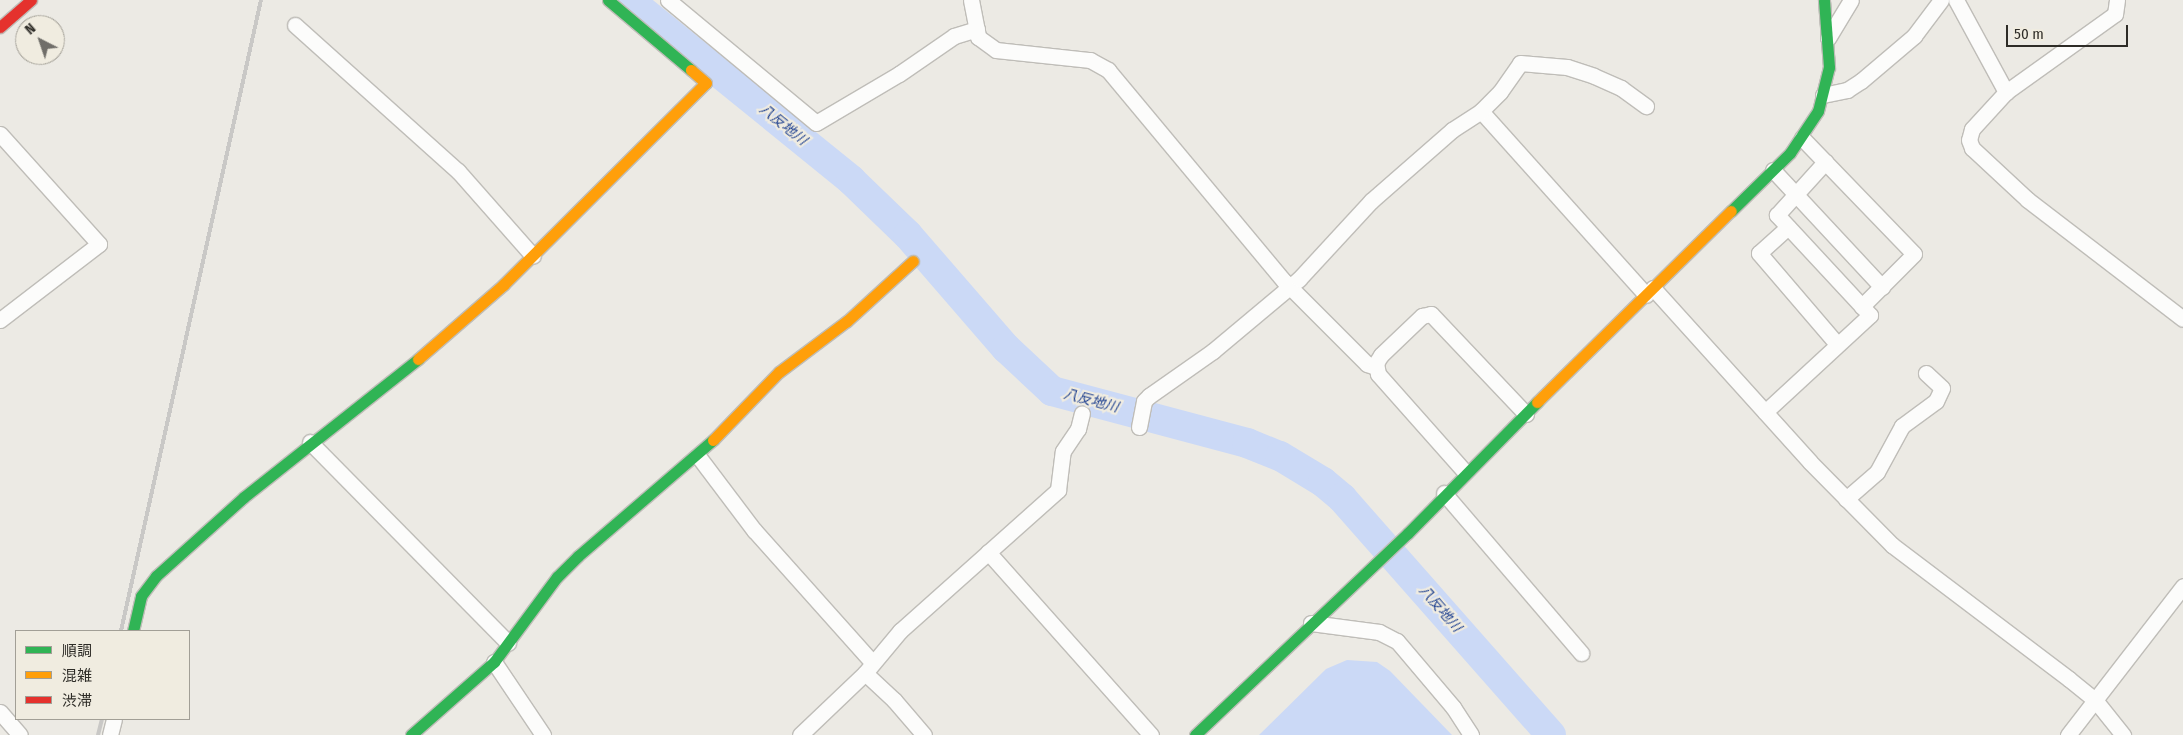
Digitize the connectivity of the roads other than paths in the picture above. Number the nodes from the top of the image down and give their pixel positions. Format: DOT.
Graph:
graph roads {
  1 [pos="608,0"];
  2 [pos="668,0"];
  3 [pos="970,0"];
  4 [pos="1824,0"];
  5 [pos="1851,0"];
  6 [pos="1942,0"];
  7 [pos="1956,0"];
  8 [pos="2117,0"];
  9 [pos="26,2"];
  10 [pos="295,25"];
  11 [pos="0,27"];
  12 [pos="977,29"];
  13 [pos="1828,38"];
  14 [pos="2006,92"];
  15 [pos="1823,95"];
  16 [pos="1646,106"];
  17 [pos="1481,111"];
  18 [pos="0,134"];
  19 [pos="1802,138"];
  20 [pos="1826,162"];
  21 [pos="1773,170"];
  22 [pos="1794,193"];
  23 [pos="1788,227"];
  24 [pos="533,256"];
  25 [pos="914,261"];
  26 [pos="1289,286"];
  27 [pos="1882,287"];
  28 [pos="1649,291"];
  29 [pos="1862,306"];
  30 [pos="2183,319"];
  31 [pos="0,320"];
  32 [pos="1837,344"];
  33 [pos="1376,367"];
  34 [pos="1926,373"];
  35 [pos="1765,412"];
  36 [pos="1082,413"];
  37 [pos="1526,414"];
  38 [pos="1139,425"];
  39 [pos="310,442"];
  40 [pos="698,456"];
  41 [pos="1465,472"];
  42 [pos="1444,493"];
  43 [pos="1846,499"];
  44 [pos="988,552"];
  45 [pos="2183,586"];
  46 [pos="1311,623"];
  47 [pos="134,630"];
  48 [pos="508,643"];
  49 [pos="1581,653"];
  50 [pos="494,662"];
  51 [pos="869,668"];
  52 [pos="2095,700"];
  53 [pos="0,712"];
  54 [pos="114,720"];
  55 [pos="15,733"];
  56 [pos="110,735"];
  57 [pos="411,735"];
  58 [pos="543,735"];
  59 [pos="800,735"];
  60 [pos="924,735"];
  61 [pos="1151,735"];
  62 [pos="1195,735"];
  63 [pos="1471,735"];
  64 [pos="2068,735"];
  65 [pos="2123,735"];
  1 -- 24 [label="street"];
  2 -- 12 [label="street"];
  3 -- 12 [label="street"];
  4 -- 13 [label="street"];
  5 -- 13 [label="street"];
  6 -- 15 [label="street"];
  7 -- 14 [label="street"];
  8 -- 14 [label="street"];
  9 -- 11 [label="street"];
  10 -- 24 [label="street"];
  12 -- 26 [label="street"];
  13 -- 15 [label="street"];
  14 -- 30 [label="street"];
  15 -- 19 [label="street"];
  16 -- 17 [label="street"];
  17 -- 26 [label="street"];
  17 -- 28 [label="street"];
  18 -- 31 [label="street"];
  19 -- 20 [label="street"];
  19 -- 21 [label="street"];
  20 -- 22 [label="street"];
  20 -- 27 [label="street"];
  21 -- 22 [label="street"];
  21 -- 28 [label="street"];
  22 -- 23 [label="street"];
  22 -- 27 [label="street"];
  23 -- 29 [label="street"];
  23 -- 32 [label="street"];
  24 -- 39 [label="street"];
  25 -- 40 [label="street"];
  26 -- 33 [label="street"];
  26 -- 38 [label="street"];
  27 -- 29 [label="street"];
  28 -- 35 [label="street"];
  28 -- 37 [label="street"];
  29 -- 32 [label="street"];
  32 -- 35 [label="street"];
  33 -- 37 [label="street"];
  33 -- 41 [label="street"];
  34 -- 43 [label="street"];
  35 -- 43 [label="street"];
  36 -- 44 [label="street"];
  37 -- 41 [label="street"];
  39 -- 47 [label="street"];
  39 -- 48 [label="street"];
  40 -- 48 [label="street"];
  40 -- 51 [label="street"];
  41 -- 42 [label="street"];
  42 -- 46 [label="street"];
  42 -- 49 [label="street"];
  43 -- 52 [label="street"];
  44 -- 51 [label="street"];
  44 -- 61 [label="street"];
  45 -- 52 [label="street"];
  46 -- 62 [label="street"];
  46 -- 63 [label="street"];
  48 -- 50 [label="street"];
  50 -- 57 [label="street"];
  50 -- 58 [label="street"];
  51 -- 59 [label="street"];
  51 -- 60 [label="street"];
  52 -- 64 [label="street"];
  52 -- 65 [label="street"];
  53 -- 55 [label="street"];
  54 -- 56 [label="street"];
}
